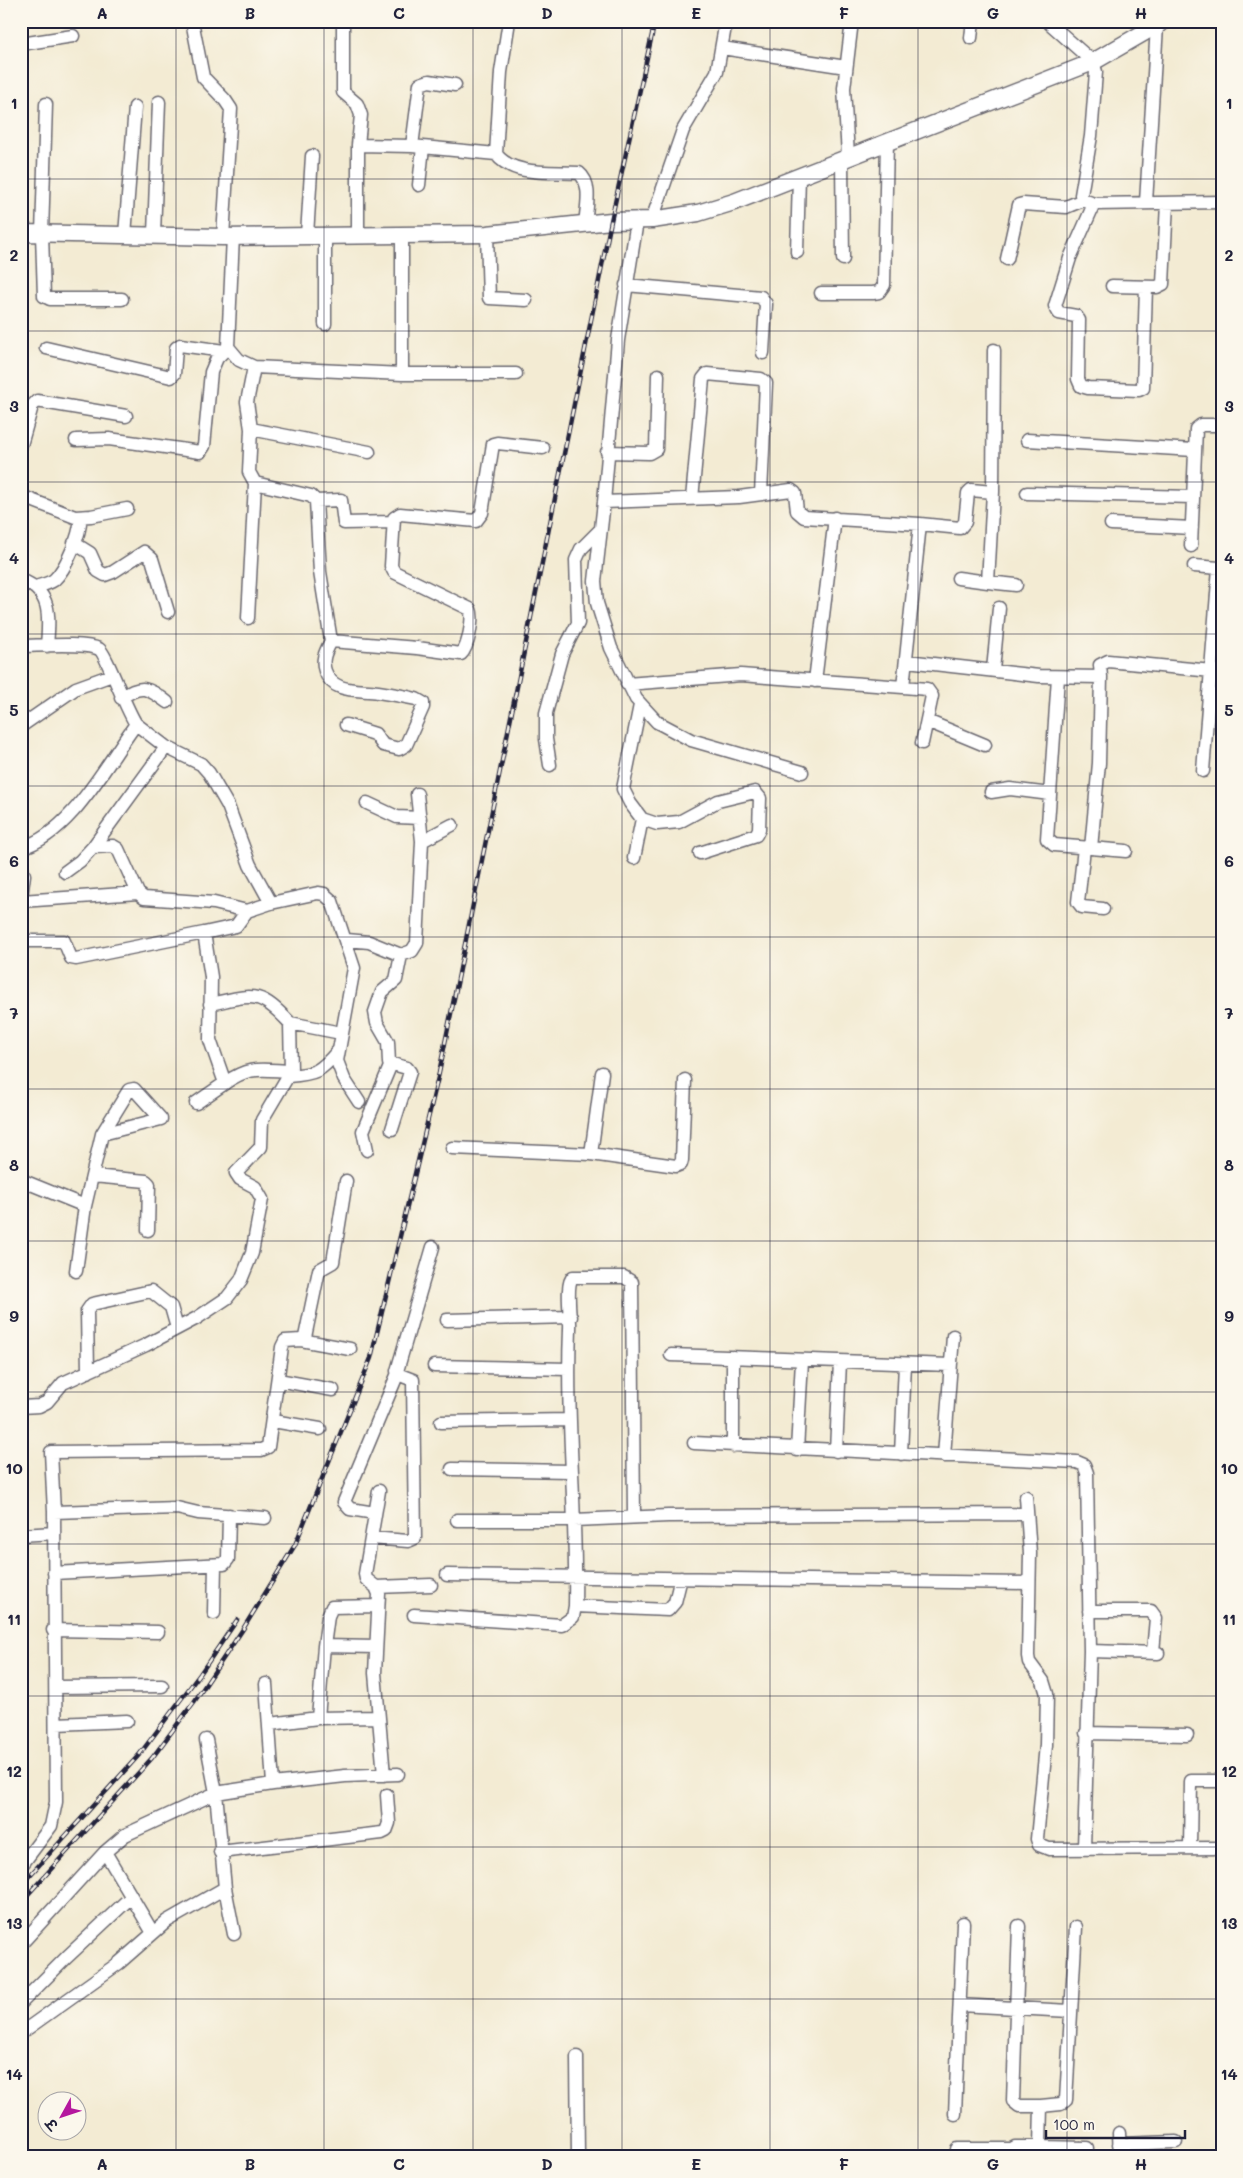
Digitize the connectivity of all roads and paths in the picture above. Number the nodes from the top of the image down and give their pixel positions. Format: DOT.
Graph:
graph roads {
  1 [pos="192,21"];
  2 [pos="343,21"];
  3 [pos="509,21"];
  4 [pos="726,21"];
  5 [pos="852,21"];
  6 [pos="973,21"];
  7 [pos="1047,21"];
  8 [pos="1212,21"];
  9 [pos="1160,24"];
  10 [pos="1222,24"];
  11 [pos="73,36"];
  12 [pos="972,38"];
  13 [pos="21,44"];
  14 [pos="722,48"];
  15 [pos="1093,62"];
  16 [pos="846,67"];
  17 [pos="455,85"];
  18 [pos="160,102"];
  19 [pos="46,104"];
  20 [pos="135,108"];
  21 [pos="887,141"];
  22 [pos="358,145"];
  23 [pos="418,146"];
  24 [pos="496,154"];
  25 [pos="312,156"];
  26 [pos="845,158"];
  27 [pos="799,176"];
  28 [pos="419,185"];
  29 [pos="1088,202"];
  30 [pos="1146,202"];
  31 [pos="1222,202"];
  32 [pos="1167,203"];
  33 [pos="644,221"];
  34 [pos="585,225"];
  35 [pos="21,234"];
  36 [pos="42,234"];
  37 [pos="154,234"];
  38 [pos="358,234"];
  39 [pos="402,234"];
  40 [pos="487,234"];
  41 [pos="125,235"];
  42 [pos="307,235"];
  43 [pos="325,235"];
  44 [pos="228,237"];
  45 [pos="798,252"];
  46 [pos="1006,258"];
  47 [pos="843,259"];
  48 [pos="626,285"];
  49 [pos="1112,286"];
  50 [pos="1146,287"];
  51 [pos="822,294"];
  52 [pos="122,299"];
  53 [pos="526,300"];
  54 [pos="325,324"];
  55 [pos="46,348"];
  56 [pos="226,349"];
  57 [pos="994,350"];
  58 [pos="763,353"];
  59 [pos="254,367"];
  60 [pos="402,374"];
  61 [pos="516,374"];
  62 [pos="658,375"];
  63 [pos="126,416"];
  64 [pos="1222,425"];
  65 [pos="251,429"];
  66 [pos="76,440"];
  67 [pos="1027,440"];
  68 [pos="22,448"];
  69 [pos="544,448"];
  70 [pos="1194,450"];
  71 [pos="369,452"];
  72 [pos="607,452"];
  73 [pos="255,483"];
  74 [pos="993,492"];
  75 [pos="1027,493"];
  76 [pos="761,494"];
  77 [pos="21,496"];
  78 [pos="1193,497"];
  79 [pos="692,499"];
  80 [pos="316,501"];
  81 [pos="604,502"];
  82 [pos="127,510"];
  83 [pos="80,517"];
  84 [pos="835,518"];
  85 [pos="393,522"];
  86 [pos="920,524"];
  87 [pos="1111,524"];
  88 [pos="1192,528"];
  89 [pos="601,529"];
  90 [pos="74,543"];
  91 [pos="1191,546"];
  92 [pos="1194,566"];
  93 [pos="1220,568"];
  94 [pos="958,578"];
  95 [pos="21,580"];
  96 [pos="988,582"];
  97 [pos="1016,585"];
  98 [pos="35,587"];
  99 [pos="999,608"];
  100 [pos="168,612"];
  101 [pos="248,618"];
  102 [pos="331,641"];
  103 [pos="21,646"];
  104 [pos="47,646"];
  105 [pos="907,661"];
  106 [pos="993,670"];
  107 [pos="1212,671"];
  108 [pos="112,675"];
  109 [pos="1058,677"];
  110 [pos="1101,677"];
  111 [pos="815,681"];
  112 [pos="627,684"];
  113 [pos="903,687"];
  114 [pos="122,698"];
  115 [pos="167,702"];
  116 [pos="640,705"];
  117 [pos="927,720"];
  118 [pos="136,724"];
  119 [pos="346,725"];
  120 [pos="21,726"];
  121 [pos="922,743"];
  122 [pos="985,745"];
  123 [pos="166,746"];
  124 [pos="550,765"];
  125 [pos="1203,771"];
  126 [pos="802,772"];
  127 [pos="991,792"];
  128 [pos="417,794"];
  129 [pos="1050,794"];
  130 [pos="367,803"];
  131 [pos="420,818"];
  132 [pos="642,818"];
  133 [pos="452,825"];
  134 [pos="422,841"];
  135 [pos="93,847"];
  136 [pos="21,848"];
  137 [pos="1088,848"];
  138 [pos="1126,851"];
  139 [pos="700,853"];
  140 [pos="634,858"];
  141 [pos="21,866"];
  142 [pos="65,872"];
  143 [pos="138,893"];
  144 [pos="21,897"];
  145 [pos="21,901"];
  146 [pos="270,902"];
  147 [pos="1103,909"];
  148 [pos="247,911"];
  149 [pos="204,933"];
  150 [pos="347,940"];
  151 [pos="21,941"];
  152 [pos="401,955"];
  153 [pos="210,1004"];
  154 [pos="290,1023"];
  155 [pos="342,1033"];
  156 [pos="338,1051"];
  157 [pos="391,1064"];
  158 [pos="290,1073"];
  159 [pos="602,1073"];
  160 [pos="685,1080"];
  161 [pos="225,1083"];
  162 [pos="359,1102"];
  163 [pos="196,1103"];
  164 [pos="392,1129"];
  165 [pos="102,1134"];
  166 [pos="452,1148"];
  167 [pos="366,1150"];
  168 [pos="591,1154"];
  169 [pos="93,1176"];
  170 [pos="21,1180"];
  171 [pos="346,1181"];
  172 [pos="85,1206"];
  173 [pos="148,1230"];
  174 [pos="433,1247"];
  175 [pos="76,1271"];
  176 [pos="571,1318"];
  177 [pos="447,1320"];
  178 [pos="178,1328"];
  179 [pos="953,1336"];
  180 [pos="301,1340"];
  181 [pos="350,1349"];
  182 [pos="671,1355"];
  183 [pos="733,1357"];
  184 [pos="802,1361"];
  185 [pos="840,1362"];
  186 [pos="905,1364"];
  187 [pos="950,1365"];
  188 [pos="434,1366"];
  189 [pos="568,1369"];
  190 [pos="88,1372"];
  191 [pos="398,1373"];
  192 [pos="278,1380"];
  193 [pos="333,1390"];
  194 [pos="21,1407"];
  195 [pos="570,1420"];
  196 [pos="273,1421"];
  197 [pos="441,1422"];
  198 [pos="320,1429"];
  199 [pos="694,1444"];
  200 [pos="733,1446"];
  201 [pos="797,1450"];
  202 [pos="836,1451"];
  203 [pos="901,1454"];
  204 [pos="944,1456"];
  205 [pos="452,1469"];
  206 [pos="570,1470"];
  207 [pos="379,1491"];
  208 [pos="1026,1497"];
  209 [pos="54,1512"];
  210 [pos="375,1513"];
  211 [pos="1027,1514"];
  212 [pos="229,1515"];
  213 [pos="634,1517"];
  214 [pos="265,1518"];
  215 [pos="457,1520"];
  216 [pos="574,1520"];
  217 [pos="54,1533"];
  218 [pos="21,1535"];
  219 [pos="371,1538"];
  220 [pos="215,1565"];
  221 [pos="54,1573"];
  222 [pos="447,1575"];
  223 [pos="576,1577"];
  224 [pos="680,1578"];
  225 [pos="1029,1584"];
  226 [pos="431,1585"];
  227 [pos="376,1587"];
  228 [pos="378,1606"];
  229 [pos="576,1606"];
  230 [pos="1089,1610"];
  231 [pos="214,1613"];
  232 [pos="414,1615"];
  233 [pos="54,1630"];
  234 [pos="158,1632"];
  235 [pos="324,1646"];
  236 [pos="376,1647"];
  237 [pos="1090,1651"];
  238 [pos="266,1684"];
  239 [pos="162,1686"];
  240 [pos="56,1687"];
  241 [pos="318,1718"];
  242 [pos="378,1718"];
  243 [pos="127,1721"];
  244 [pos="56,1724"];
  245 [pos="270,1724"];
  246 [pos="1086,1733"];
  247 [pos="1187,1735"];
  248 [pos="206,1740"];
  249 [pos="398,1774"];
  250 [pos="384,1775"];
  251 [pos="1222,1781"];
  252 [pos="273,1784"];
  253 [pos="216,1793"];
  254 [pos="387,1794"];
  255 [pos="1084,1848"];
  256 [pos="1190,1848"];
  257 [pos="1222,1848"];
  258 [pos="105,1852"];
  259 [pos="220,1852"];
  260 [pos="21,1866"];
  261 [pos="225,1888"];
  262 [pos="131,1897"];
  263 [pos="963,1923"];
  264 [pos="1019,1926"];
  265 [pos="1076,1927"];
  266 [pos="153,1933"];
  267 [pos="234,1934"];
  268 [pos="21,1944"];
  269 [pos="21,2002"];
  270 [pos="960,2005"];
  271 [pos="1016,2007"];
  272 [pos="1070,2010"];
  273 [pos="21,2033"];
  274 [pos="576,2057"];
  275 [pos="1041,2106"];
  276 [pos="955,2114"];
  277 [pos="1176,2142"];
  278 [pos="1119,2145"];
  279 [pos="1040,2146"];
  280 [pos="1087,2148"];
  281 [pos="957,2149"];
  282 [pos="1012,2153"];
  283 [pos="578,2157"];
  1 -- 44 [label="street"];
  2 -- 22 [label="street"];
  3 -- 24 [label="street"];
  4 -- 14 [label="street"];
  5 -- 16 [label="street"];
  6 -- 12 [label="street"];
  7 -- 15 [label="street"];
  8 -- 10 [label="street"];
  9 -- 15 [label="main road"];
  9 -- 30 [label="street"];
  11 -- 13 [label="street"];
  14 -- 16 [label="street"];
  14 -- 33 [label="street"];
  15 -- 21 [label="main road"];
  15 -- 29 [label="street"];
  16 -- 26 [label="street"];
  17 -- 23 [label="street"];
  18 -- 37 [label="street"];
  19 -- 36 [label="street"];
  20 -- 41 [label="street"];
  21 -- 26 [label="main road"];
  21 -- 51 [label="street"];
  22 -- 23 [label="street"];
  22 -- 38 [label="street"];
  23 -- 24 [label="street"];
  23 -- 28 [label="street"];
  24 -- 34 [label="street"];
  25 -- 42 [label="street"];
  26 -- 27 [label="main road"];
  26 -- 47 [label="street"];
  27 -- 33 [label="main road"];
  27 -- 45 [label="street"];
  29 -- 30 [label="street"];
  29 -- 46 [label="street"];
  29 -- 50 [label="street"];
  30 -- 32 [label="street"];
  31 -- 32 [label="street"];
  32 -- 50 [label="street"];
  33 -- 34 [label="main road"];
  33 -- 48 [label="street"];
  34 -- 40 [label="main road"];
  35 -- 36 [label="main road"];
  36 -- 41 [label="main road"];
  36 -- 52 [label="street"];
  37 -- 41 [label="main road"];
  37 -- 44 [label="main road"];
  38 -- 39 [label="main road"];
  38 -- 43 [label="main road"];
  39 -- 40 [label="main road"];
  39 -- 60 [label="street"];
  40 -- 53 [label="street"];
  42 -- 43 [label="main road"];
  42 -- 44 [label="main road"];
  43 -- 54 [label="street"];
  44 -- 56 [label="street"];
  48 -- 58 [label="street"];
  48 -- 72 [label="street"];
  49 -- 50 [label="street"];
  55 -- 56 [label="street"];
  56 -- 59 [label="street"];
  56 -- 66 [label="street"];
  57 -- 74 [label="street"];
  59 -- 60 [label="street"];
  59 -- 65 [label="street"];
  60 -- 61 [label="street"];
  62 -- 72 [label="street"];
  63 -- 68 [label="street"];
  64 -- 70 [label="street"];
  65 -- 71 [label="street"];
  65 -- 73 [label="street"];
  67 -- 70 [label="street"];
  69 -- 85 [label="street"];
  70 -- 78 [label="street"];
  72 -- 81 [label="street"];
  73 -- 80 [label="street"];
  73 -- 101 [label="street"];
  74 -- 86 [label="street"];
  74 -- 96 [label="street"];
  75 -- 78 [label="street"];
  76 -- 79 [label="street"];
  76 -- 79 [label="street"];
  76 -- 84 [label="street"];
  77 -- 83 [label="street"];
  78 -- 88 [label="street"];
  79 -- 81 [label="street"];
  80 -- 85 [label="street"];
  80 -- 102 [label="street"];
  81 -- 89 [label="street"];
  82 -- 83 [label="street"];
  83 -- 90 [label="street"];
  84 -- 86 [label="street"];
  84 -- 111 [label="street"];
  85 -- 102 [label="street"];
  86 -- 105 [label="street"];
  87 -- 88 [label="street"];
  88 -- 91 [label="street"];
  89 -- 112 [label="street"];
  89 -- 124 [label="street"];
  90 -- 98 [label="street"];
  90 -- 100 [label="street"];
  92 -- 93 [label="street"];
  93 -- 107 [label="street"];
  94 -- 96 [label="street"];
  95 -- 98 [label="street"];
  96 -- 97 [label="street"];
  98 -- 104 [label="street"];
  99 -- 106 [label="street"];
  102 -- 119 [label="street"];
  103 -- 104 [label="street"];
  104 -- 108 [label="street"];
  105 -- 106 [label="street"];
  105 -- 113 [label="street"];
  106 -- 109 [label="street"];
  107 -- 110 [label="street"];
  107 -- 125 [label="street"];
  108 -- 114 [label="street"];
  108 -- 120 [label="street"];
  109 -- 110 [label="street"];
  109 -- 129 [label="street"];
  110 -- 137 [label="street"];
  111 -- 112 [label="street"];
  111 -- 113 [label="street"];
  112 -- 116 [label="street"];
  113 -- 117 [label="street"];
  114 -- 115 [label="street"];
  114 -- 118 [label="street"];
  116 -- 126 [label="street"];
  116 -- 132 [label="street"];
  117 -- 121 [label="street"];
  117 -- 122 [label="street"];
  118 -- 123 [label="street"];
  118 -- 136 [label="street"];
  123 -- 135 [label="street"];
  123 -- 146 [label="street"];
  127 -- 129 [label="street"];
  128 -- 131 [label="street"];
  129 -- 137 [label="street"];
  130 -- 131 [label="street"];
  131 -- 134 [label="street"];
  132 -- 139 [label="street"];
  132 -- 140 [label="street"];
  133 -- 134 [label="street"];
  134 -- 152 [label="street"];
  135 -- 142 [label="street"];
  135 -- 143 [label="street"];
  137 -- 138 [label="street"];
  137 -- 147 [label="street"];
  141 -- 144 [label="street"];
  143 -- 145 [label="street"];
  143 -- 148 [label="street"];
  146 -- 148 [label="street"];
  146 -- 150 [label="street"];
  148 -- 149 [label="street"];
  149 -- 151 [label="street"];
  149 -- 153 [label="street"];
  150 -- 152 [label="street"];
  150 -- 155 [label="street"];
  152 -- 157 [label="street"];
  153 -- 154 [label="street"];
  153 -- 161 [label="street"];
  154 -- 155 [label="street"];
  154 -- 158 [label="street"];
  155 -- 156 [label="street"];
  156 -- 158 [label="street"];
  156 -- 162 [label="street"];
  157 -- 164 [label="street"];
  157 -- 167 [label="street"];
  158 -- 161 [label="street"];
  158 -- 178 [label="street"];
  159 -- 168 [label="street"];
  160 -- 168 [label="street"];
  161 -- 163 [label="street"];
  165 -- 165 [label="street"];
  165 -- 169 [label="street"];
  166 -- 168 [label="street"];
  169 -- 172 [label="street"];
  169 -- 173 [label="street"];
  170 -- 172 [label="street"];
  171 -- 180 [label="street"];
  172 -- 175 [label="street"];
  174 -- 191 [label="street"];
  176 -- 177 [label="street"];
  176 -- 189 [label="street"];
  176 -- 213 [label="street"];
  178 -- 190 [label="street"];
  178 -- 190 [label="street"];
  179 -- 187 [label="street"];
  180 -- 181 [label="street"];
  180 -- 192 [label="street"];
  182 -- 183 [label="street"];
  183 -- 184 [label="street"];
  183 -- 200 [label="street"];
  184 -- 185 [label="street"];
  184 -- 201 [label="street"];
  185 -- 186 [label="street"];
  185 -- 202 [label="street"];
  186 -- 187 [label="street"];
  186 -- 203 [label="street"];
  187 -- 204 [label="street"];
  188 -- 189 [label="street"];
  189 -- 195 [label="street"];
  190 -- 194 [label="street"];
  191 -- 210 [label="street"];
  191 -- 219 [label="street"];
  192 -- 193 [label="street"];
  192 -- 196 [label="street"];
  195 -- 197 [label="street"];
  195 -- 206 [label="street"];
  196 -- 198 [label="street"];
  196 -- 209 [label="street"];
  199 -- 200 [label="street"];
  200 -- 201 [label="street"];
  201 -- 202 [label="street"];
  202 -- 203 [label="street"];
  203 -- 204 [label="street"];
  204 -- 230 [label="street"];
  205 -- 206 [label="street"];
  206 -- 216 [label="street"];
  207 -- 210 [label="street"];
  208 -- 211 [label="street"];
  209 -- 212 [label="street"];
  209 -- 217 [label="street"];
  210 -- 219 [label="street"];
  211 -- 213 [label="street"];
  211 -- 225 [label="street"];
  212 -- 214 [label="street"];
  212 -- 220 [label="street"];
  213 -- 216 [label="street"];
  215 -- 216 [label="street"];
  216 -- 223 [label="street"];
  217 -- 218 [label="street"];
  217 -- 221 [label="street"];
  219 -- 227 [label="street"];
  220 -- 221 [label="street"];
  220 -- 231 [label="street"];
  221 -- 233 [label="street"];
  222 -- 223 [label="street"];
  223 -- 224 [label="street"];
  223 -- 229 [label="street"];
  224 -- 225 [label="street"];
  224 -- 229 [label="street"];
  225 -- 255 [label="street"];
  226 -- 227 [label="street"];
  227 -- 228 [label="street"];
  228 -- 235 [label="street"];
  228 -- 236 [label="street"];
  229 -- 232 [label="street"];
  230 -- 237 [label="street"];
  230 -- 237 [label="street"];
  233 -- 234 [label="street"];
  233 -- 240 [label="street"];
  235 -- 236 [label="street"];
  235 -- 241 [label="street"];
  236 -- 242 [label="street"];
  237 -- 246 [label="street"];
  238 -- 245 [label="street"];
  239 -- 240 [label="street"];
  240 -- 244 [label="street"];
  241 -- 242 [label="street"];
  241 -- 245 [label="street"];
  242 -- 250 [label="street"];
  243 -- 244 [label="street"];
  244 -- 260 [label="street"];
  245 -- 252 [label="street"];
  246 -- 247 [label="street"];
  246 -- 255 [label="street"];
  248 -- 253 [label="street"];
  249 -- 250 [label="street"];
  250 -- 252 [label="street"];
  251 -- 256 [label="street"];
  252 -- 253 [label="street"];
  253 -- 258 [label="street"];
  253 -- 259 [label="street"];
  254 -- 259 [label="street"];
  255 -- 256 [label="street"];
  256 -- 257 [label="street"];
  258 -- 262 [label="street"];
  258 -- 268 [label="street"];
  259 -- 261 [label="street"];
  261 -- 266 [label="street"];
  261 -- 267 [label="street"];
  262 -- 266 [label="street"];
  262 -- 269 [label="street"];
  263 -- 270 [label="street"];
  264 -- 271 [label="street"];
  265 -- 272 [label="street"];
  266 -- 273 [label="street"];
  270 -- 271 [label="street"];
  270 -- 276 [label="street"];
  271 -- 272 [label="street"];
  271 -- 275 [label="street"];
  272 -- 275 [label="street"];
  274 -- 283 [label="street"];
  275 -- 279 [label="street"];
  277 -- 278 [label="street"];
  279 -- 280 [label="street"];
  279 -- 282 [label="street"];
  281 -- 282 [label="street"];
}
